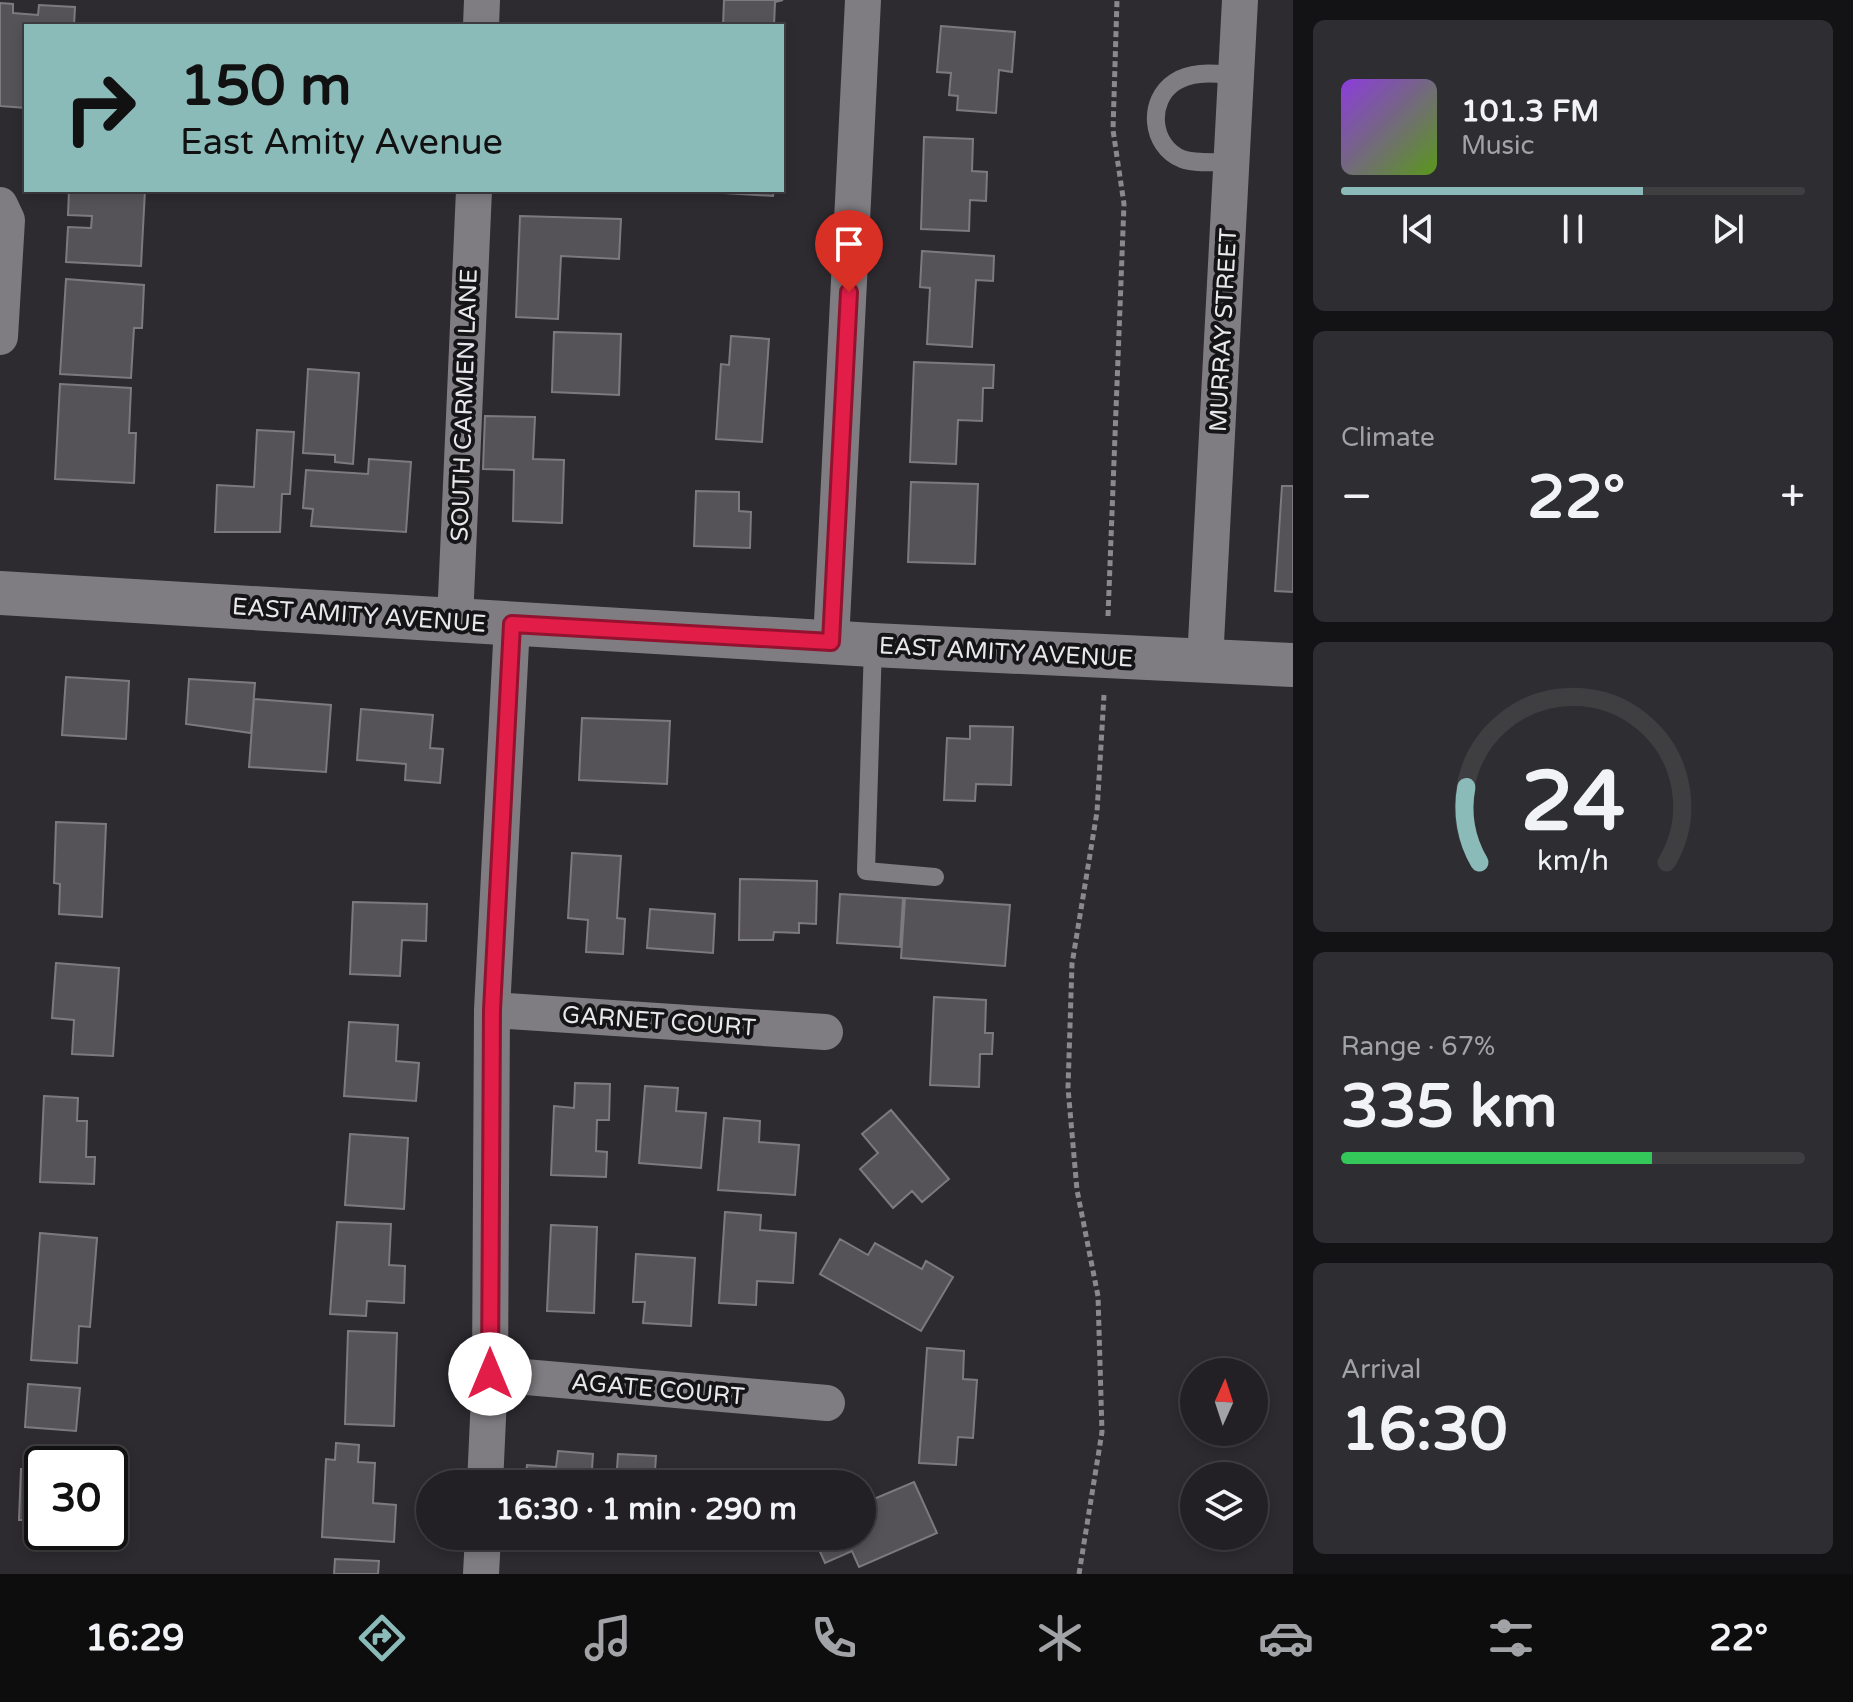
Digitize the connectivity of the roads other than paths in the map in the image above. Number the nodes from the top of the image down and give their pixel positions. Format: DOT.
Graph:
graph roads {
  1 [pos="482,0"];
  2 [pos="863,0"];
  3 [pos="1240,0"];
  4 [pos="481,24"];
  5 [pos="1237,75"];
  6 [pos="1233,162"];
  7 [pos="474,192"];
  8 [pos="0,205"];
  9 [pos="0,337"];
  10 [pos="0,593"];
  11 [pos="455,620"];
  12 [pos="512,624"];
  13 [pos="852,643"];
  14 [pos="1205,661"];
  15 [pos="1293,665"];
  16 [pos="935,877"];
  17 [pos="492,1010"];
  18 [pos="825,1032"];
  19 [pos="490,1374"];
  20 [pos="827,1403"];
  21 [pos="486,1470"];
  22 [pos="482,1550"];
  23 [pos="481,1574"];
  1 -- 4 [label="street"];
  2 -- 13 [label="street"];
  3 -- 5 [label="street, MURRAY STREET"];
  5 -- 6 [label="street, MURRAY STREET"];
  5 -- 6 [label="lane"];
  6 -- 14 [label="street, MURRAY STREET"];
  7 -- 11 [label="street, SOUTH CARMEN LANE"];
  8 -- 9 [label="street"];
  10 -- 11 [label="main road, EAST AMITY AVENUE"];
  11 -- 12 [label="main road, EAST AMITY AVENUE"];
  12 -- 13 [label="main road, EAST AMITY AVENUE"];
  12 -- 17 [label="street"];
  13 -- 14 [label="main road, EAST AMITY AVENUE"];
  13 -- 16 [label="lane"];
  14 -- 15 [label="main road, EAST AMITY AVENUE"];
  17 -- 18 [label="street, GARNET COURT"];
  17 -- 19 [label="street"];
  19 -- 20 [label="street, AGATE COURT"];
  19 -- 21 [label="street"];
  22 -- 23 [label="street"];
}
